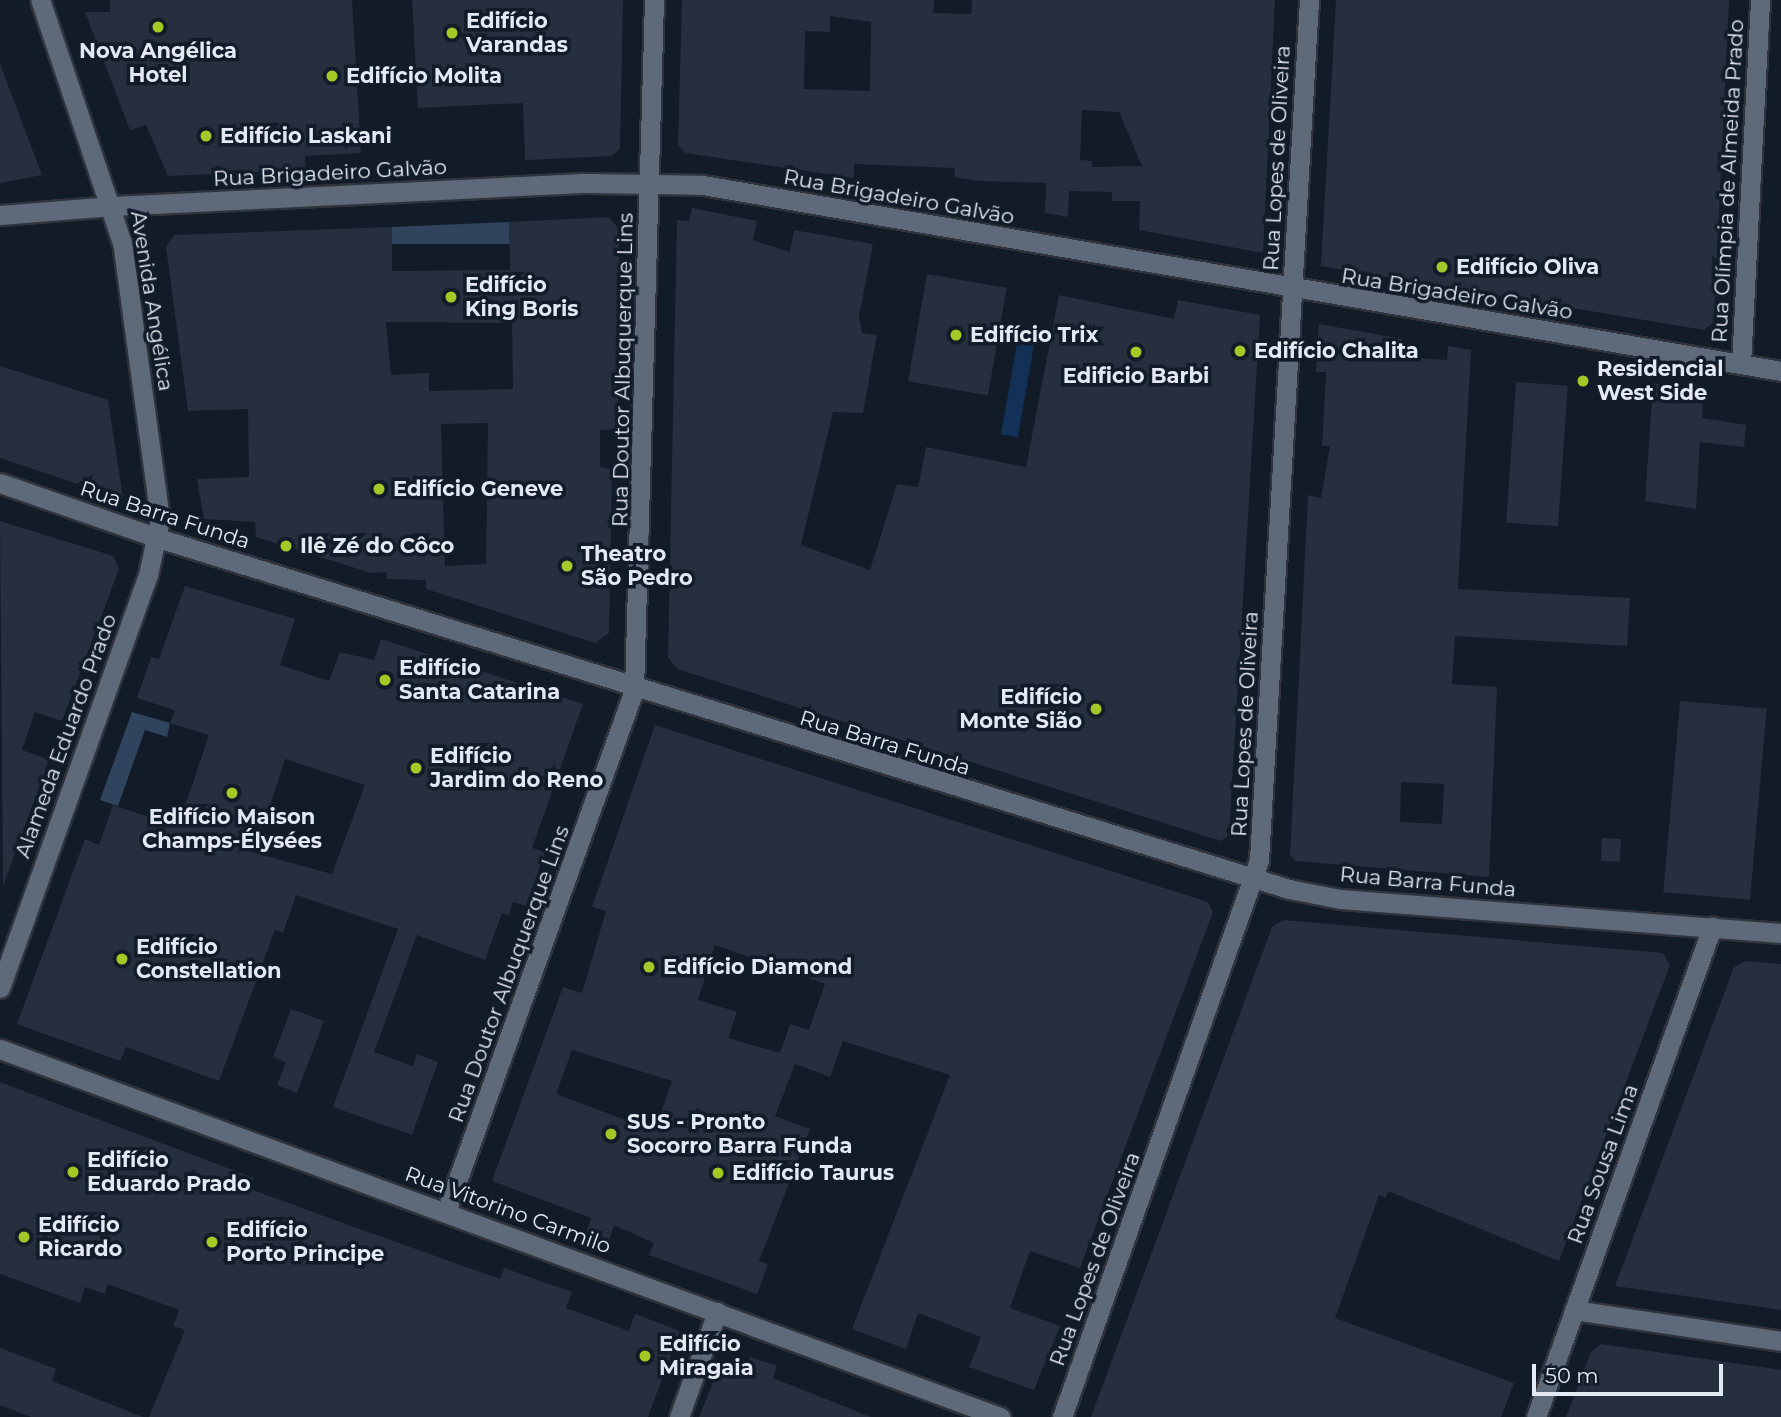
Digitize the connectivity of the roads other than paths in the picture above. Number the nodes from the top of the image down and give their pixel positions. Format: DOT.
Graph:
graph roads {
  1 [pos="40,0"];
  2 [pos="654,0"];
  3 [pos="1309,0"];
  4 [pos="1760,0"];
  5 [pos="650,181"];
  6 [pos="113,206"];
  7 [pos="0,215"];
  8 [pos="1292,290"];
  9 [pos="1741,364"];
  10 [pos="1781,371"];
  11 [pos="0,483"];
  12 [pos="158,538"];
  13 [pos="634,690"];
  14 [pos="1255,880"];
  15 [pos="1712,927"];
  16 [pos="1781,933"];
  17 [pos="0,988"];
  18 [pos="0,1049"];
  19 [pos="446,1212"];
  20 [pos="1574,1310"];
  21 [pos="717,1312"];
  22 [pos="1781,1341"];
  23 [pos="679,1417"];
  24 [pos="1000,1417"];
  25 [pos="1062,1417"];
  26 [pos="1536,1417"];
  1 -- 6 [label="street, Avenida Angélica"];
  2 -- 5 [label="street, Rua Doutor Albuquerque Lins"];
  3 -- 8 [label="street, Rua Lopes de Oliveira"];
  4 -- 9 [label="street, Rua Olímpia de Almeida Prado"];
  5 -- 6 [label="street, Rua Brigadeiro Galvão"];
  5 -- 8 [label="street, Rua Brigadeiro Galvão"];
  5 -- 13 [label="street, Rua Doutor Albuquerque Lins"];
  6 -- 7 [label="street, Rua Brigadeiro Galvão"];
  6 -- 12 [label="street, Avenida Angélica"];
  8 -- 9 [label="street, Rua Brigadeiro Galvão"];
  8 -- 14 [label="street, Rua Lopes de Oliveira"];
  9 -- 10 [label="street, Rua Brigadeiro Galvão"];
  11 -- 12 [label="street, Rua Barra Funda"];
  12 -- 13 [label="street, Rua Barra Funda"];
  12 -- 17 [label="street, Alameda Eduardo Prado"];
  13 -- 14 [label="street, Rua Barra Funda"];
  13 -- 19 [label="street, Rua Doutor Albuquerque Lins"];
  14 -- 15 [label="street, Rua Barra Funda"];
  14 -- 25 [label="street, Rua Lopes de Oliveira"];
  15 -- 16 [label="street, Rua Barra Funda"];
  15 -- 20 [label="street, Rua Sousa Lima"];
  18 -- 19 [label="street, Rua Vitorino Carmilo"];
  19 -- 21 [label="street, Rua Vitorino Carmilo"];
  20 -- 22 [label="street"];
  20 -- 26 [label="street, Rua Sousa Lima"];
  21 -- 23 [label="street"];
  21 -- 24 [label="street, Rua Vitorino Carmilo"];
}
